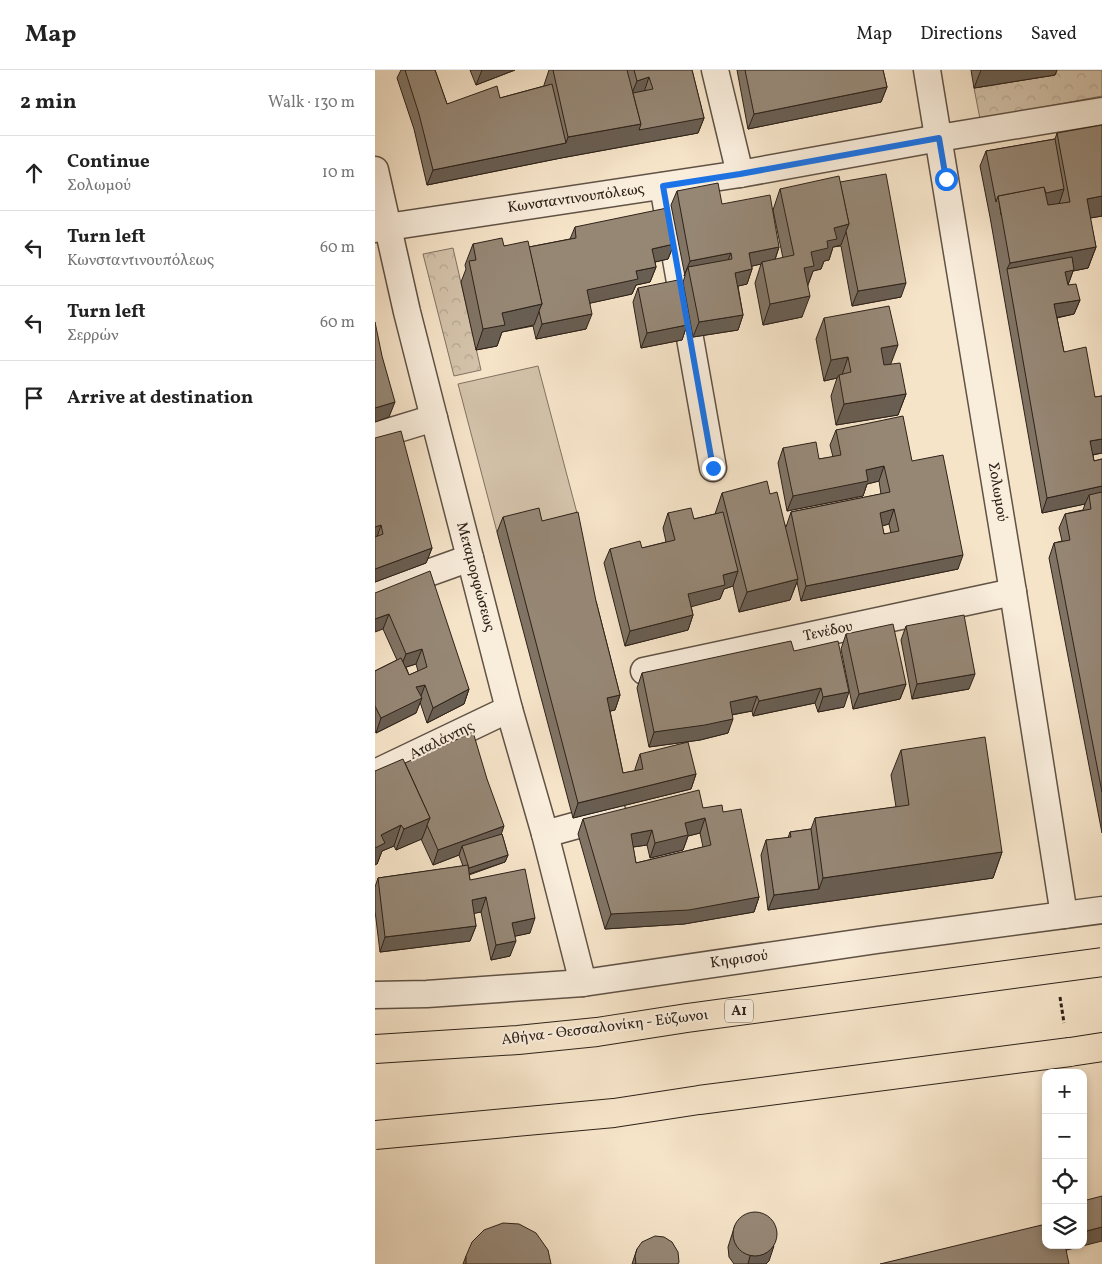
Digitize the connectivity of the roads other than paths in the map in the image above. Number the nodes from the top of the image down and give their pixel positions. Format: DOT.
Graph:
graph roads {
  1 [pos="715,70"];
  2 [pos="927,70"];
  3 [pos="1102,111"];
  4 [pos="939,138"];
  5 [pos="375,170"];
  6 [pos="740,174"];
  7 [pos="663,186"];
  8 [pos="381,228"];
  9 [pos="434,418"];
  10 [pos="375,436"];
  11 [pos="713,468"];
  12 [pos="470,558"];
  13 [pos="375,592"];
  14 [pos="1013,592"];
  15 [pos="644,671"];
  16 [pos="509,709"];
  17 [pos="375,773"];
  18 [pos="637,810"];
  19 [pos="545,834"];
  20 [pos="1102,910"];
  21 [pos="1063,916"];
  22 [pos="1102,962"];
  23 [pos="583,982"];
  24 [pos="375,995"];
  25 [pos="1102,1047"];
  26 [pos="375,1049"];
  27 [pos="375,1135"];
  1 -- 6 [label="street"];
  2 -- 4 [label="street, Σολωμού"];
  3 -- 4 [label="street, Κωνσταντινουπόλεως"];
  4 -- 6 [label="street, Κωνσταντινουπόλεως"];
  4 -- 14 [label="street, Σολωμού"];
  5 -- 8 [label="street, Μεταμορφώσεως"];
  6 -- 7 [label="street, Κωνσταντινουπόλεως"];
  7 -- 8 [label="street, Κωνσταντινουπόλεως"];
  7 -- 11 [label="street"];
  8 -- 9 [label="street, Μεταμορφώσεως"];
  9 -- 10 [label="street"];
  9 -- 12 [label="street, Μεταμορφώσεως"];
  12 -- 13 [label="street"];
  12 -- 16 [label="street, Μεταμορφώσεως"];
  14 -- 15 [label="street, Τενέδου"];
  14 -- 21 [label="street, Σολωμού"];
  16 -- 17 [label="street, Αταλάντης"];
  16 -- 19 [label="street, Μεταμορφώσεως"];
  18 -- 19 [label="street"];
  19 -- 23 [label="street, Μεταμορφώσεως"];
  20 -- 21 [label="street, Κηφισού"];
  21 -- 23 [label="street, Κηφισού"];
  22 -- 26 [label="highway, Αθήνα - Θεσσαλονίκη - Εύζωνοι / Α1, bridge"];
  23 -- 24 [label="street, Κηφισού"];
  25 -- 27 [label="highway, bridge"];
}
